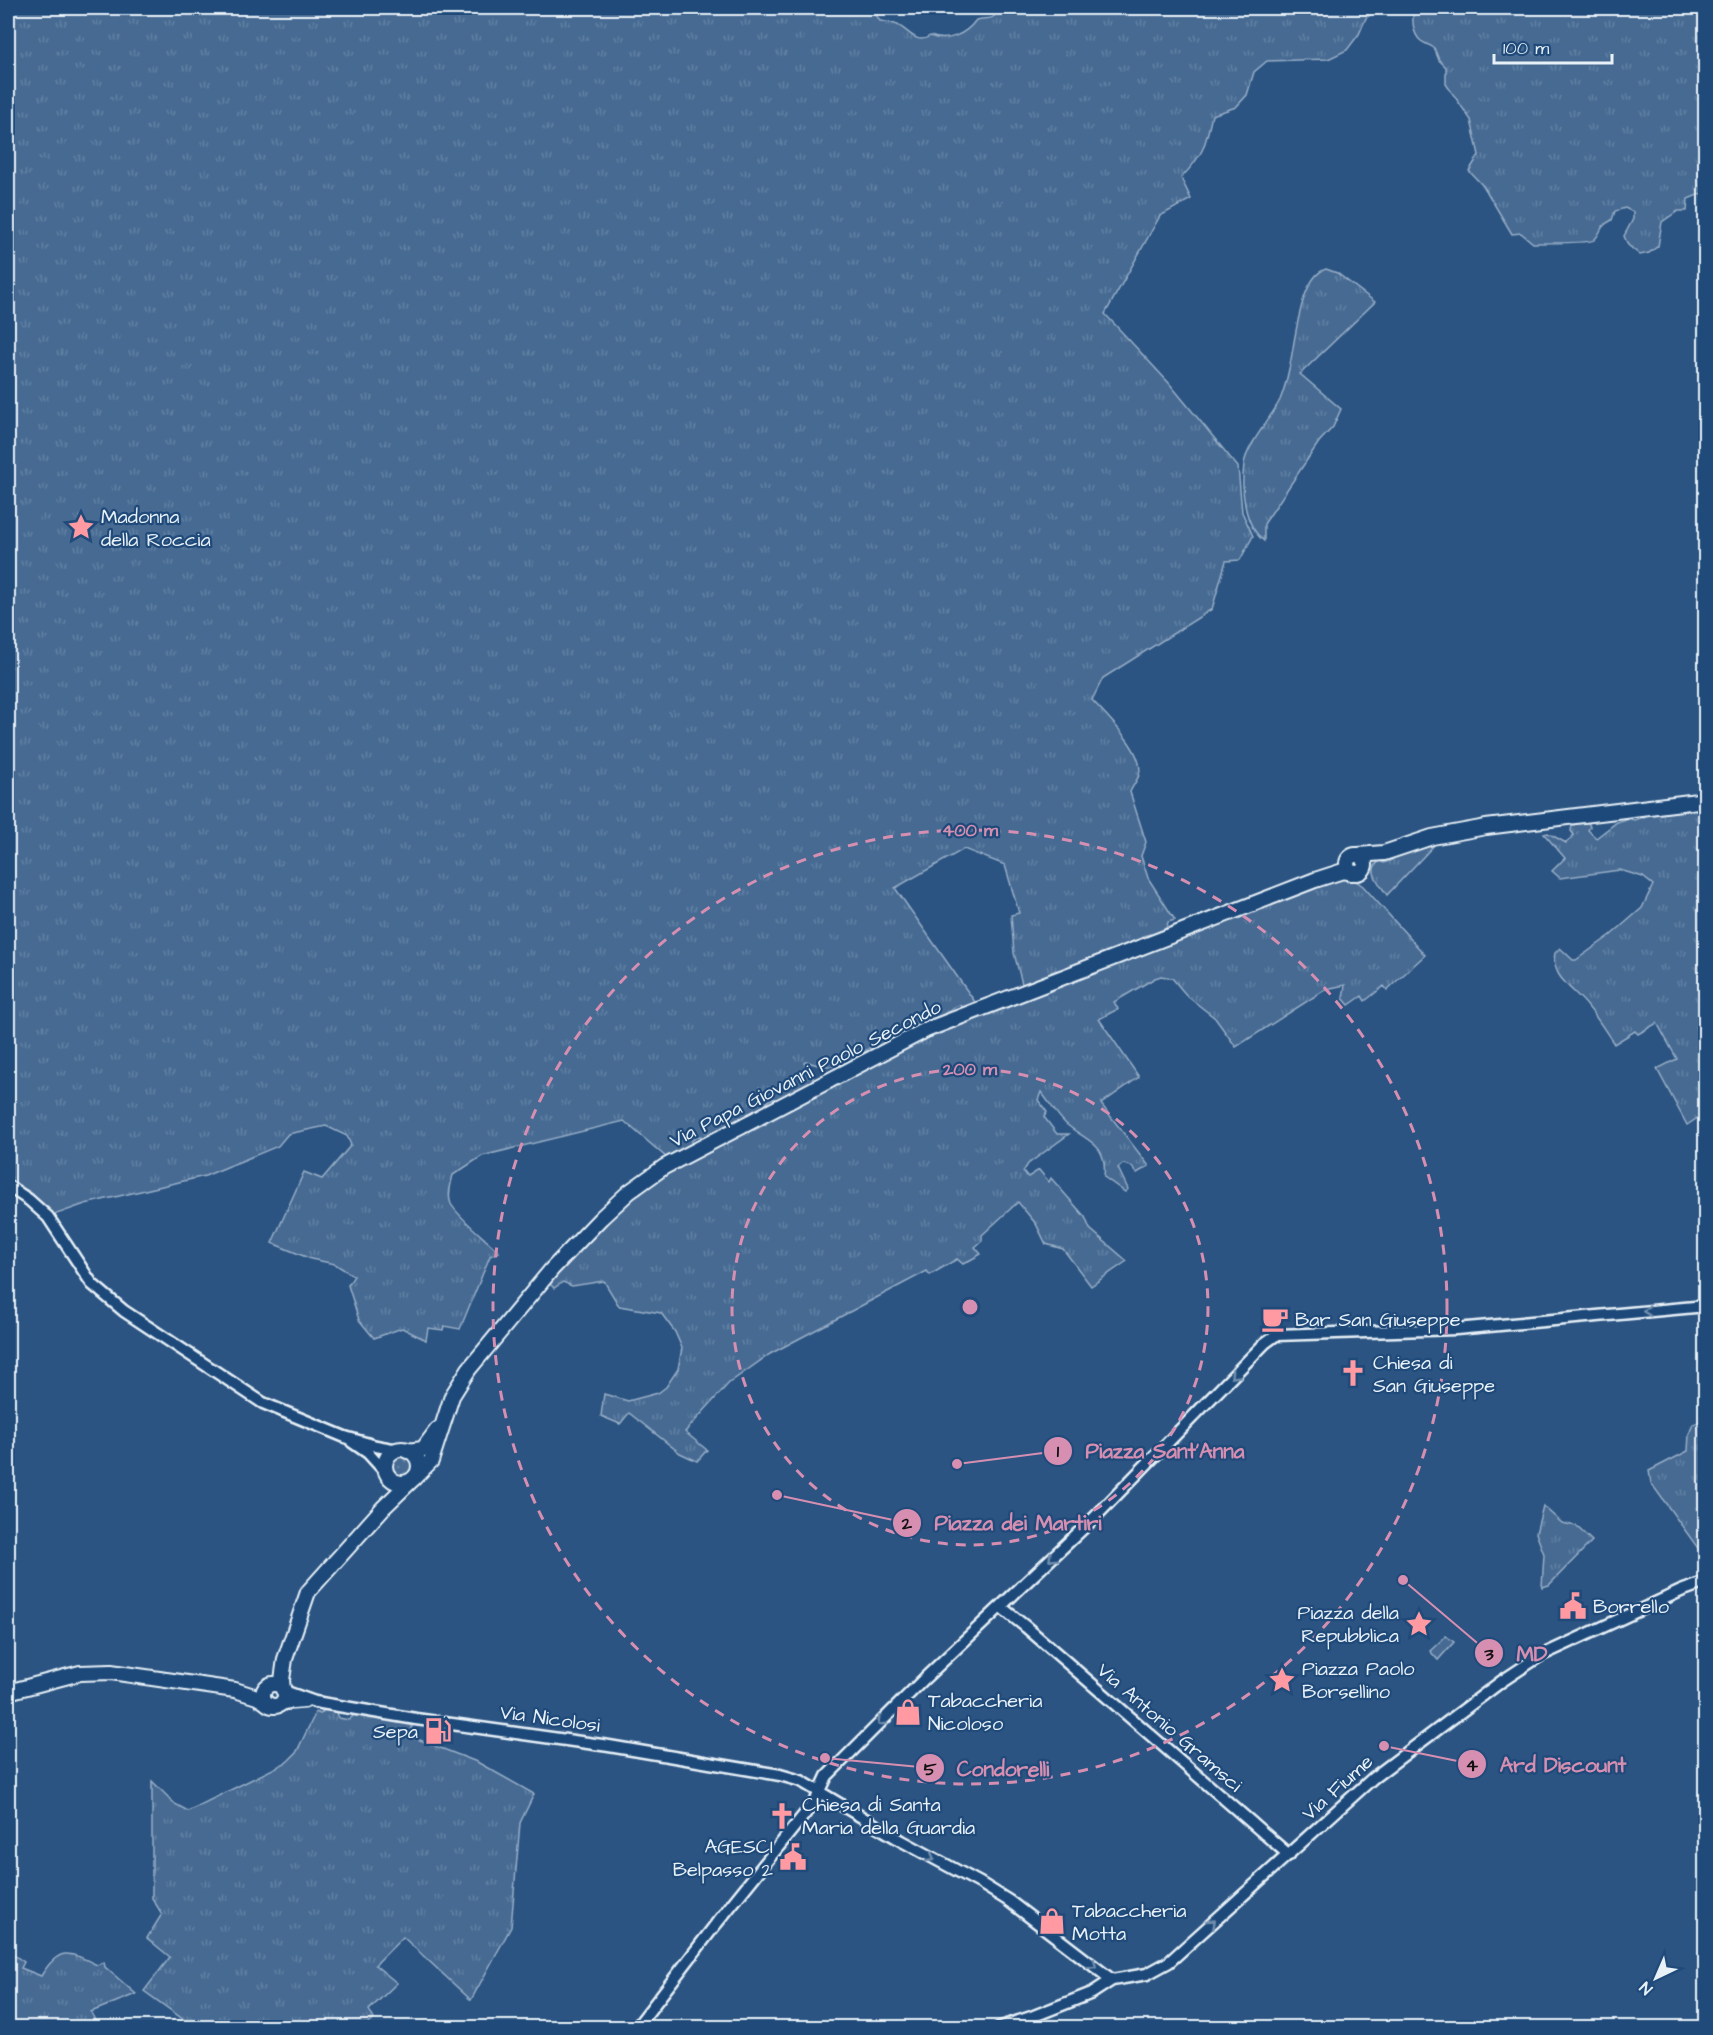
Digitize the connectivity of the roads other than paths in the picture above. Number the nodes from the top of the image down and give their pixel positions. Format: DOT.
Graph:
graph roads {
  1 [pos="1706,800"];
  2 [pos="8,1186"];
  3 [pos="1706,1306"];
  4 [pos="443,1421"];
  5 [pos="345,1437"];
  6 [pos="402,1450"];
  7 [pos="388,1476"];
  8 [pos="413,1478"];
  9 [pos="383,1508"];
  10 [pos="1706,1582"];
  11 [pos="1003,1605"];
  12 [pos="285,1659"];
  13 [pos="268,1686"];
  14 [pos="235,1690"];
  15 [pos="8,1692"];
  16 [pos="278,1697"];
  17 [pos="827,1776"];
  18 [pos="801,1781"];
  19 [pos="823,1795"];
  20 [pos="1289,1855"];
  21 [pos="1112,1980"];
  22 [pos="636,2028"];
  23 [pos="998,2028"];
  1 -- 4 [label="main road, Via Papa Giovanni Paolo Secondo"];
  2 -- 5 [label="street"];
  3 -- 11 [label="street, one-way"];
  4 -- 6 [label="main road"];
  4 -- 8 [label="main road"];
  5 -- 6 [label="street"];
  5 -- 7 [label="street"];
  6 -- 7 [label="main road"];
  6 -- 8 [label="main road"];
  7 -- 8 [label="main road"];
  7 -- 9 [label="main road"];
  8 -- 9 [label="main road"];
  9 -- 12 [label="main road"];
  10 -- 20 [label="street, Via Fiume"];
  11 -- 17 [label="street, one-way"];
  11 -- 20 [label="street, Via Antonio Gramsci"];
  12 -- 13 [label="main road"];
  12 -- 16 [label="main road"];
  13 -- 14 [label="main road"];
  13 -- 16 [label="main road"];
  14 -- 15 [label="main road"];
  14 -- 16 [label="main road"];
  16 -- 18 [label="street, Via Nicolosi"];
  17 -- 18 [label="street"];
  17 -- 19 [label="street"];
  18 -- 19 [label="street"];
  19 -- 21 [label="street, one-way"];
  19 -- 22 [label="street"];
  21 -- 20 [label="street, Via Fiume, one-way"];
  21 -- 23 [label="street"];
}
